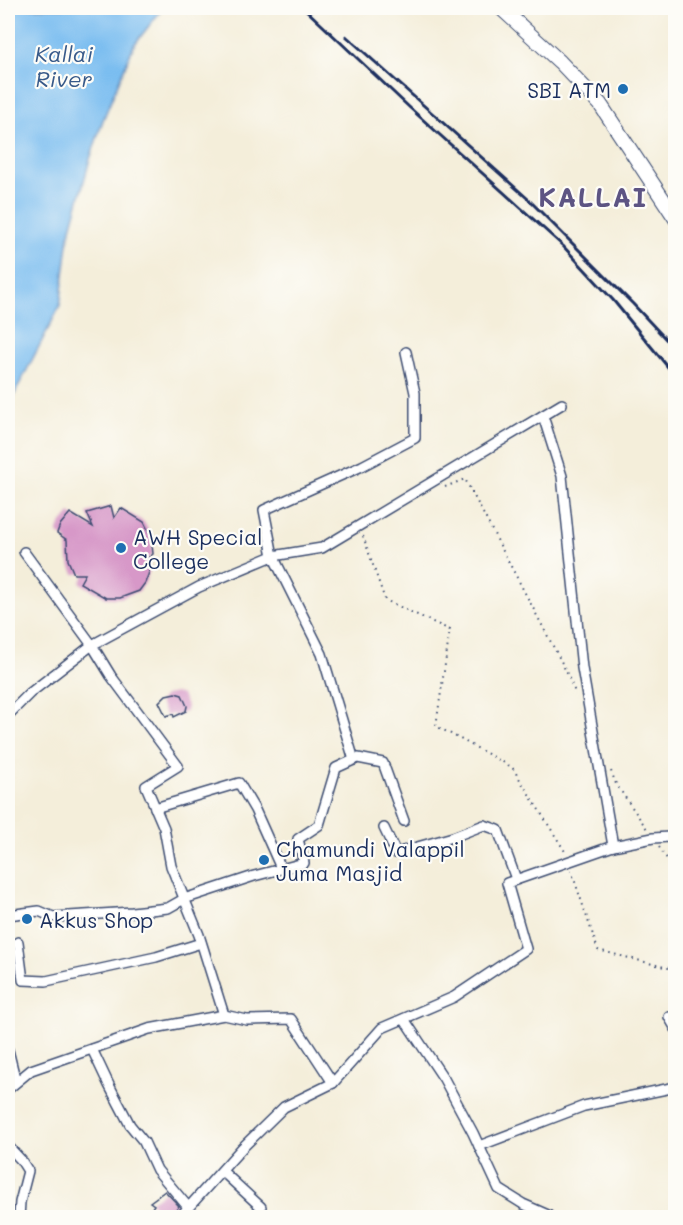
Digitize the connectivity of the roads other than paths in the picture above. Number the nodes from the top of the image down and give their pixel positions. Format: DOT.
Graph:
graph roads {
  1 [pos="501,8"];
  2 [pos="675,219"];
  3 [pos="406,352"];
  4 [pos="562,404"];
  5 [pos="543,416"];
  6 [pos="24,552"];
  7 [pos="273,556"];
  8 [pos="92,645"];
  9 [pos="8,715"];
  10 [pos="354,760"];
  11 [pos="155,807"];
  12 [pos="404,821"];
  13 [pos="384,828"];
  14 [pos="675,841"];
  15 [pos="613,846"];
  16 [pos="281,868"];
  17 [pos="516,879"];
  18 [pos="184,899"];
  19 [pos="8,915"];
  20 [pos="18,942"];
  21 [pos="201,943"];
  22 [pos="224,1015"];
  23 [pos="669,1017"];
  24 [pos="404,1019"];
  25 [pos="675,1029"];
  26 [pos="92,1049"];
  27 [pos="8,1050"];
  28 [pos="16,1082"];
  29 [pos="333,1083"];
  30 [pos="675,1087"];
  31 [pos="8,1089"];
  32 [pos="8,1146"];
  33 [pos="479,1146"];
  34 [pos="222,1171"];
  35 [pos="261,1207"];
  36 [pos="188,1208"];
  37 [pos="19,1218"];
  38 [pos="179,1218"];
  39 [pos="549,1218"];
  1 -- 2 [label="main road"];
  3 -- 7 [label="street"];
  4 -- 5 [label="street"];
  5 -- 7 [label="street"];
  5 -- 15 [label="street"];
  6 -- 8 [label="street"];
  7 -- 8 [label="street"];
  7 -- 10 [label="street"];
  8 -- 9 [label="street"];
  8 -- 11 [label="street"];
  10 -- 12 [label="street"];
  10 -- 16 [label="street"];
  11 -- 16 [label="street"];
  11 -- 18 [label="street"];
  13 -- 17 [label="street"];
  14 -- 15 [label="street"];
  15 -- 17 [label="street"];
  16 -- 18 [label="street"];
  17 -- 24 [label="street"];
  18 -- 19 [label="street"];
  18 -- 21 [label="street"];
  20 -- 21 [label="street"];
  21 -- 22 [label="street"];
  22 -- 26 [label="street"];
  22 -- 29 [label="street"];
  23 -- 25 [label="street"];
  24 -- 29 [label="street"];
  24 -- 33 [label="street"];
  26 -- 28 [label="street"];
  26 -- 36 [label="street"];
  27 -- 28 [label="street"];
  28 -- 31 [label="street"];
  29 -- 34 [label="street"];
  30 -- 33 [label="street"];
  32 -- 37 [label="street"];
  33 -- 39 [label="street"];
  34 -- 35 [label="street"];
  34 -- 36 [label="street"];
  36 -- 38 [label="street"];
}
